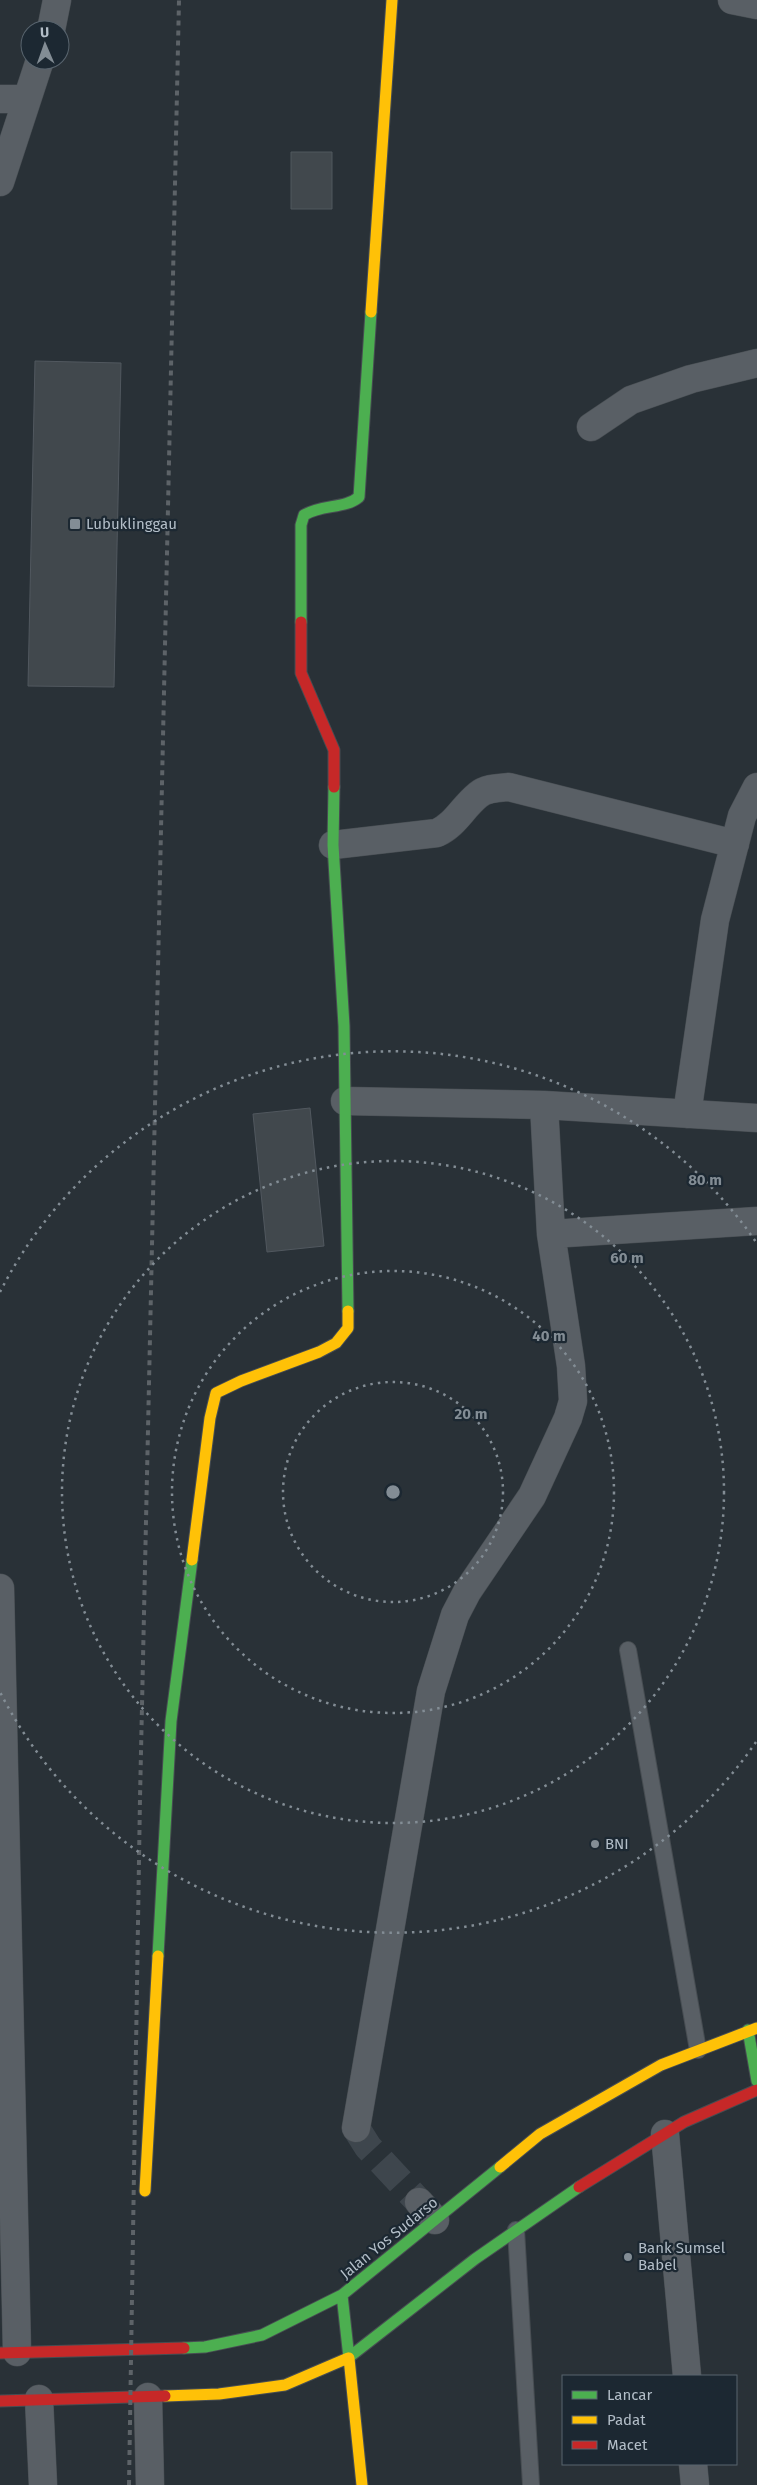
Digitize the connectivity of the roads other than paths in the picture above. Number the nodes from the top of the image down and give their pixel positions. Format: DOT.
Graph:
graph roads {
  1 [pos="57,0"];
  2 [pos="392,0"];
  3 [pos="52,20"];
  4 [pos="33,70"];
  5 [pos="13,99"];
  6 [pos="0,182"];
  7 [pos="757,363"];
  8 [pos="591,427"];
  9 [pos="757,787"];
  10 [pos="735,844"];
  11 [pos="333,845"];
  12 [pos="346,1101"];
  13 [pos="544,1105"];
  14 [pos="687,1114"];
  15 [pos="757,1118"];
  16 [pos="757,1221"];
  17 [pos="551,1234"];
  18 [pos="0,1588"];
  19 [pos="628,1650"];
  20 [pos="752,2029"];
  21 [pos="698,2050"];
  22 [pos="757,2081"];
  23 [pos="757,2090"];
  24 [pos="356,2128"];
  25 [pos="665,2134"];
  26 [pos="146,2191"];
  27 [pos="516,2230"];
  28 [pos="342,2295"];
  29 [pos="9,2352"];
  30 [pos="350,2358"];
  31 [pos="687,2375"];
  32 [pos="148,2397"];
  33 [pos="39,2400"];
  34 [pos="0,2401"];
  35 [pos="694,2465"];
  36 [pos="43,2485"];
  37 [pos="150,2485"];
  38 [pos="362,2485"];
  39 [pos="531,2485"];
  40 [pos="695,2485"];
  1 -- 3 [label="street"];
  2 -- 11 [label="main road"];
  4 -- 5 [label="street"];
  5 -- 6 [label="street"];
  7 -- 8 [label="street"];
  9 -- 10 [label="street"];
  10 -- 11 [label="street"];
  10 -- 14 [label="street"];
  11 -- 12 [label="main road"];
  12 -- 13 [label="street"];
  12 -- 26 [label="main road"];
  13 -- 14 [label="street"];
  13 -- 17 [label="street"];
  14 -- 15 [label="street"];
  16 -- 17 [label="street"];
  17 -- 24 [label="street"];
  18 -- 29 [label="street"];
  19 -- 21 [label="lane"];
  20 -- 21 [label="main road, Jalan Yos Sudarso"];
  20 -- 22 [label="main road"];
  21 -- 28 [label="main road, Jalan Yos Sudarso"];
  23 -- 25 [label="main road"];
  25 -- 27 [label="main road"];
  25 -- 31 [label="street"];
  27 -- 30 [label="main road"];
  27 -- 39 [label="lane"];
  28 -- 29 [label="main road, Jalan Yos Sudarso"];
  28 -- 30 [label="main road"];
  30 -- 32 [label="main road"];
  30 -- 38 [label="main road"];
  32 -- 33 [label="main road"];
  32 -- 37 [label="street"];
  33 -- 34 [label="main road"];
  33 -- 36 [label="street"];
  35 -- 40 [label="street"];
}
